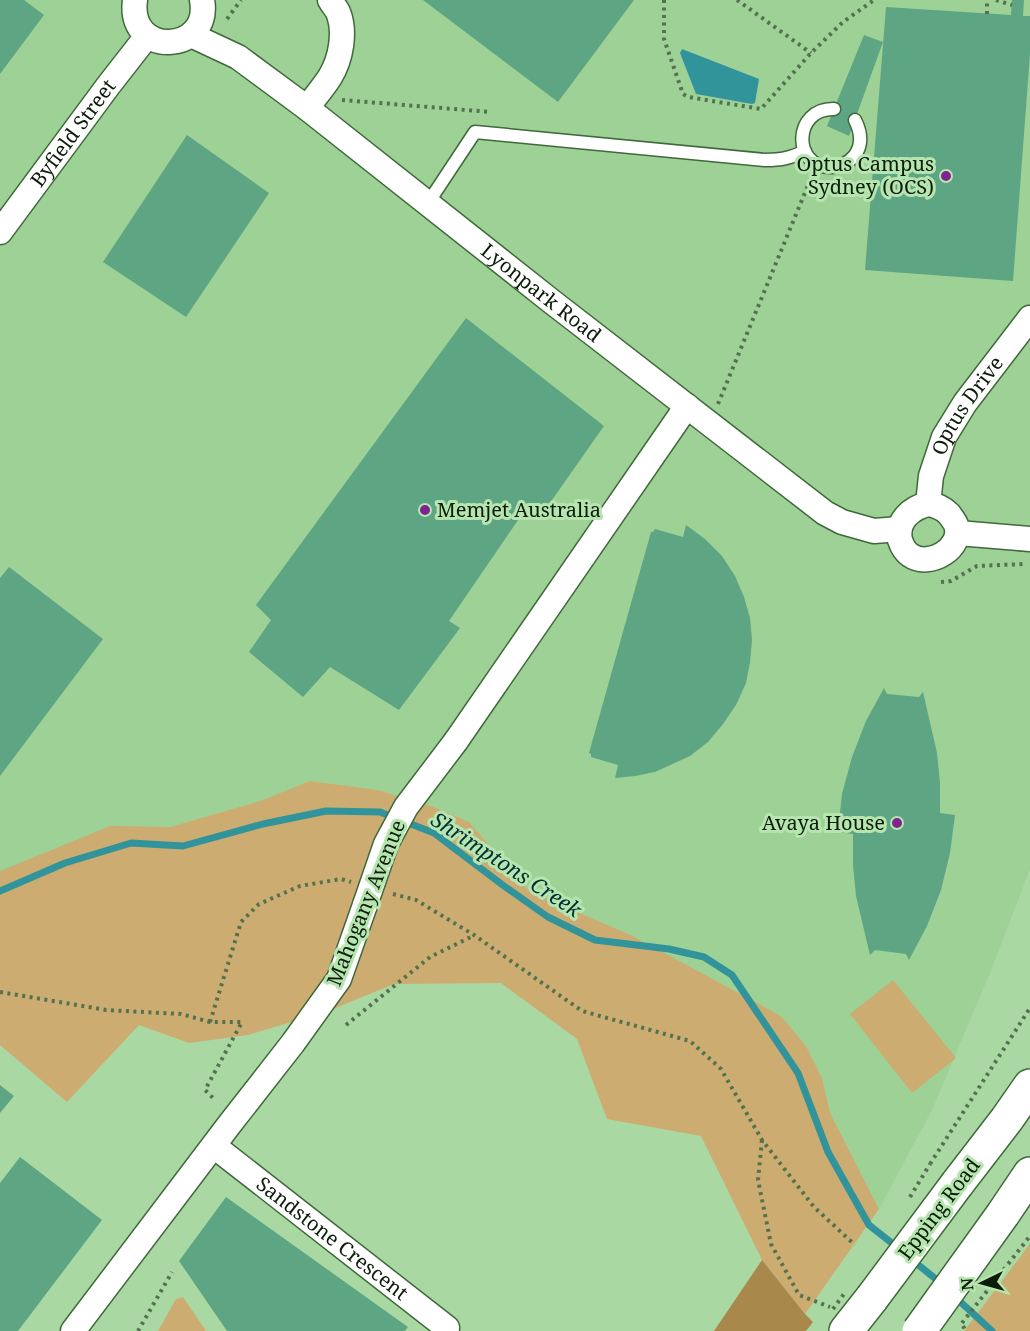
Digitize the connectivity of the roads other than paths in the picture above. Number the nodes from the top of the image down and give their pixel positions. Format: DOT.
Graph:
graph roads {
  1 [pos="135,0"];
  2 [pos="202,0"];
  3 [pos="330,0"];
  4 [pos="191,35"];
  5 [pos="147,36"];
  6 [pos="311,103"];
  7 [pos="834,109"];
  8 [pos="855,120"];
  9 [pos="805,151"];
  10 [pos="428,203"];
  11 [pos="0,232"];
  12 [pos="1030,318"];
  13 [pos="687,406"];
  14 [pos="928,504"];
  15 [pos="899,530"];
  16 [pos="957,533"];
  17 [pos="1030,539"];
  18 [pos="1030,1086"];
  19 [pos="214,1146"];
  20 [pos="1030,1174"];
  21 [pos="840,1320"];
  22 [pos="73,1331"];
  23 [pos="445,1331"];
  24 [pos="919,1331"];
  1 -- 5 [label="street"];
  2 -- 4 [label="street"];
  3 -- 6 [label="street"];
  4 -- 5 [label="street"];
  4 -- 6 [label="street, Lyonpark Road"];
  5 -- 11 [label="street, Byfield Street"];
  6 -- 10 [label="street, Lyonpark Road"];
  7 -- 9 [label="lane"];
  8 -- 9 [label="lane"];
  9 -- 10 [label="lane"];
  10 -- 13 [label="street, Lyonpark Road"];
  12 -- 14 [label="street, Optus Drive"];
  13 -- 15 [label="street, Lyonpark Road"];
  13 -- 19 [label="street, Mahogany Avenue, bridge"];
  14 -- 15 [label="street"];
  14 -- 16 [label="street"];
  15 -- 16 [label="street"];
  16 -- 17 [label="street"];
  18 -- 21 [label="main road, Epping Road, bridge"];
  19 -- 22 [label="street, Mahogany Avenue"];
  19 -- 23 [label="street, Sandstone Crescent"];
  20 -- 24 [label="main road, bridge"];
}
